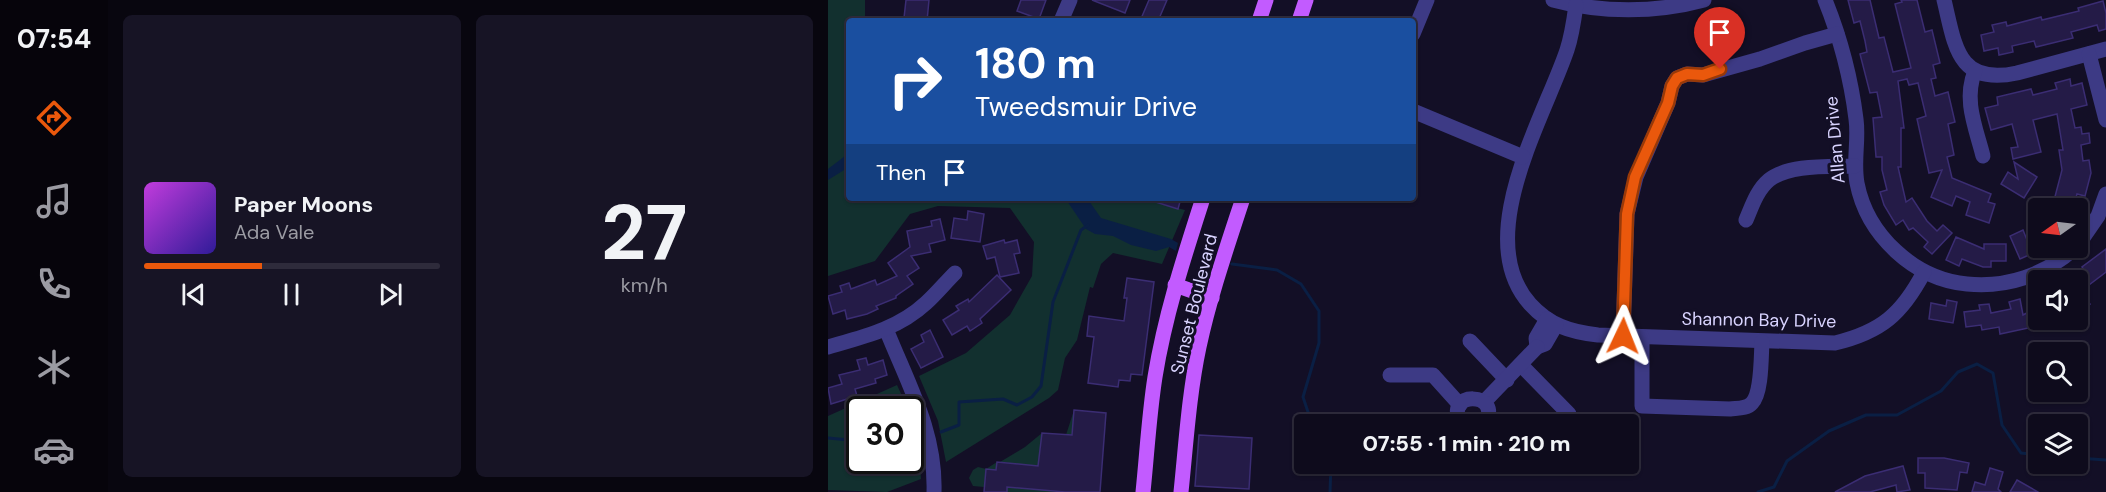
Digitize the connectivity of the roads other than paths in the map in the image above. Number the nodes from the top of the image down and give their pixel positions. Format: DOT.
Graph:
graph roads {
  1 [pos="1070,0"];
  2 [pos="1266,0"];
  3 [pos="1306,0"];
  4 [pos="1427,0"];
  5 [pos="1553,0"];
  6 [pos="1704,0"];
  7 [pos="1826,0"];
  8 [pos="1944,0"];
  9 [pos="1576,5"];
  10 [pos="1062,18"];
  11 [pos="1260,18"];
  12 [pos="1300,18"];
  13 [pos="1416,27"];
  14 [pos="1837,34"];
  15 [pos="2106,50"];
  16 [pos="2089,54"];
  17 [pos="1974,71"];
  18 [pos="1416,112"];
  19 [pos="2106,120"];
  20 [pos="1983,156"];
  21 [pos="1523,157"];
  22 [pos="1855,166"];
  23 [pos="2106,194"];
  24 [pos="1202,201"];
  25 [pos="1242,201"];
  26 [pos="1746,220"];
  27 [pos="2088,230"];
  28 [pos="2061,258"];
  29 [pos="1924,272"];
  30 [pos="955,273"];
  31 [pos="1175,285"];
  32 [pos="1212,297"];
  33 [pos="1552,322"];
  34 [pos="886,329"];
  35 [pos="1623,336"];
  36 [pos="1642,337"];
  37 [pos="1470,340"];
  38 [pos="1762,342"];
  39 [pos="828,347"];
  40 [pos="1521,365"];
  41 [pos="1390,375"];
  42 [pos="1507,380"];
  43 [pos="1484,402"];
  44 [pos="1460,405"];
  45 [pos="1457,414"];
  46 [pos="1489,414"];
  47 [pos="1569,414"];
  48 [pos="934,492"];
  49 [pos="1143,492"];
  50 [pos="1181,492"];
  1 -- 10 [label="street"];
  2 -- 11 [label="main road"];
  3 -- 12 [label="main road"];
  4 -- 13 [label="street"];
  5 -- 9 [label="street"];
  6 -- 9 [label="street"];
  7 -- 14 [label="street, Allan Drive"];
  8 -- 17 [label="street"];
  9 -- 21 [label="street, Shannon Bay Drive"];
  14 -- 22 [label="street, Allan Drive"];
  14 -- 35 [label="street"];
  15 -- 16 [label="street"];
  16 -- 17 [label="street"];
  16 -- 19 [label="street"];
  17 -- 20 [label="street"];
  18 -- 21 [label="street"];
  21 -- 33 [label="street, Shannon Bay Drive"];
  22 -- 26 [label="street"];
  22 -- 29 [label="street, Allan Drive"];
  23 -- 27 [label="street, Allan Drive"];
  24 -- 31 [label="main road, Sunset Boulevard"];
  25 -- 32 [label="main road, Sunset Boulevard"];
  28 -- 29 [label="street, Allan Drive"];
  29 -- 38 [label="street, Shannon Bay Drive"];
  30 -- 34 [label="street"];
  31 -- 32 [label="main road"];
  31 -- 49 [label="main road, Sunset Boulevard"];
  32 -- 50 [label="main road, Sunset Boulevard"];
  33 -- 35 [label="street, Shannon Bay Drive"];
  33 -- 40 [label="street"];
  34 -- 39 [label="street"];
  34 -- 48 [label="street"];
  35 -- 36 [label="street, Shannon Bay Drive"];
  36 -- 38 [label="street, Shannon Bay Drive"];
  36 -- 38 [label="street"];
  37 -- 42 [label="street"];
  40 -- 42 [label="street"];
  40 -- 47 [label="street"];
  41 -- 44 [label="street"];
  42 -- 43 [label="street"];
  43 -- 44 [label="street"];
  43 -- 46 [label="street"];
  44 -- 45 [label="street"];
}
